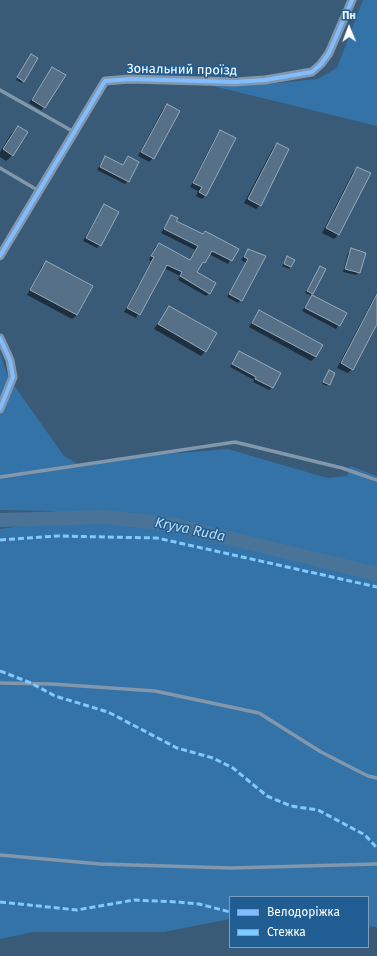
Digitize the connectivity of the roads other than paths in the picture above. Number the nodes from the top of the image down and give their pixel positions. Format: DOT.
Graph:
graph roads {
  1 [pos="352,0"];
  2 [pos="0,90"];
  3 [pos="74,132"];
  4 [pos="0,168"];
  5 [pos="39,191"];
  6 [pos="0,256"];
  7 [pos="0,338"];
  8 [pos="0,409"];
  9 [pos="0,476"];
  10 [pos="377,480"];
  11 [pos="0,683"];
  12 [pos="377,778"];
  13 [pos="0,855"];
  14 [pos="377,864"];
  1 -- 3 [label="street, Зональний проїзд"];
  2 -- 3 [label="lane"];
  3 -- 5 [label="street, Зональний проїзд"];
  4 -- 5 [label="lane"];
  5 -- 6 [label="street, Зональний проїзд"];
  7 -- 8 [label="street"];
  9 -- 10 [label="lane"];
  11 -- 12 [label="lane"];
  13 -- 14 [label="lane"];
}
